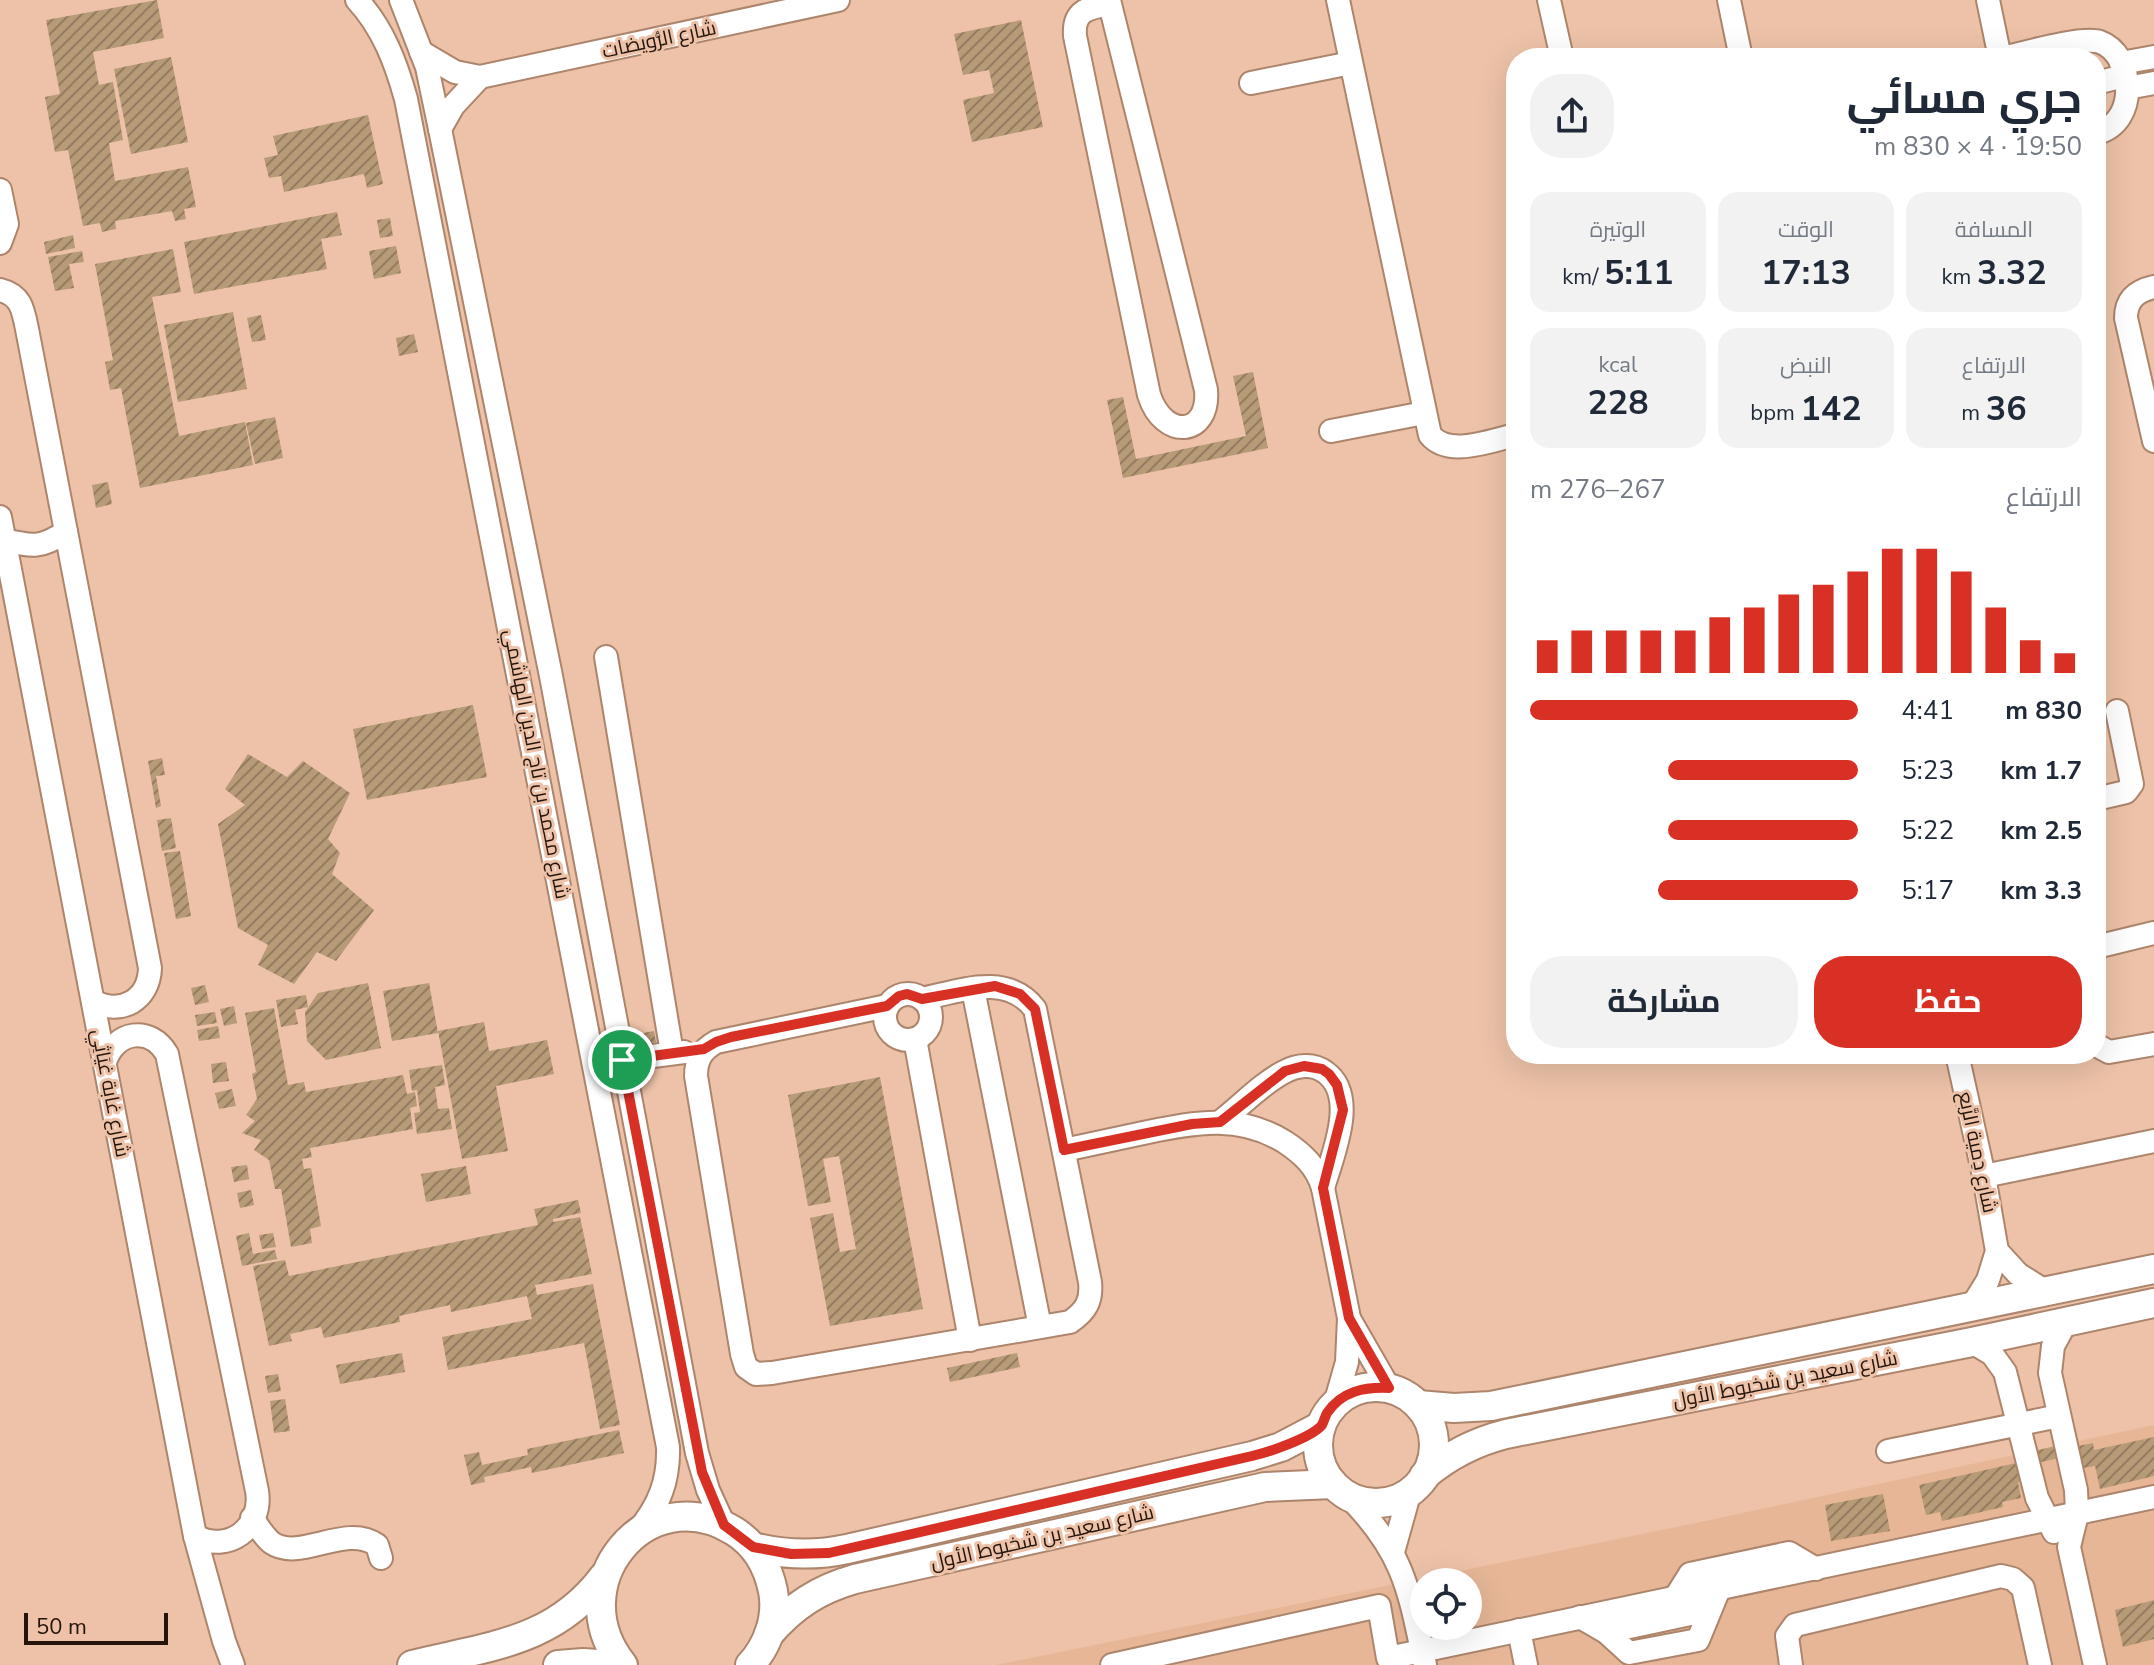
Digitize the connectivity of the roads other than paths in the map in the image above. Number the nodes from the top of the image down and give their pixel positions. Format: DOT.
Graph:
graph roads {
  1 [pos="357,0"];
  2 [pos="401,0"];
  3 [pos="838,0"];
  4 [pos="1338,0"];
  5 [pos="1549,0"];
  6 [pos="1729,0"];
  7 [pos="1988,0"];
  8 [pos="1110,2"];
  9 [pos="1560,48"];
  10 [pos="1739,48"];
  11 [pos="2000,48"];
  12 [pos="2050,48"];
  13 [pos="421,52"];
  14 [pos="2154,57"];
  15 [pos="1351,63"];
  16 [pos="2124,76"];
  17 [pos="480,77"];
  18 [pos="2106,80"];
  19 [pos="1251,83"];
  20 [pos="2154,83"];
  21 [pos="440,129"];
  22 [pos="2106,130"];
  23 [pos="0,190"];
  24 [pos="0,243"];
  25 [pos="2154,287"];
  26 [pos="0,290"];
  27 [pos="1424,413"];
  28 [pos="1331,431"];
  29 [pos="1506,437"];
  30 [pos="2154,441"];
  31 [pos="0,517"];
  32 [pos="66,532"];
  33 [pos="4,540"];
  34 [pos="606,657"];
  35 [pos="2117,711"];
  36 [pos="2106,797"];
  37 [pos="2154,933"];
  38 [pos="2106,945"];
  39 [pos="973,989"];
  40 [pos="922,999"];
  41 [pos="93,1001"];
  42 [pos="887,1006"];
  43 [pos="915,1039"];
  44 [pos="2154,1044"];
  45 [pos="704,1049"];
  46 [pos="2106,1050"];
  47 [pos="672,1053"];
  48 [pos="622,1060"];
  49 [pos="105,1062"];
  50 [pos="1959,1064"];
  51 [pos="1220,1122"];
  52 [pos="2154,1141"];
  53 [pos="1064,1150"];
  54 [pos="1984,1176"];
  55 [pos="1323,1188"];
  56 [pos="1997,1251"];
  57 [pos="2154,1269"];
  58 [pos="2045,1291"];
  59 [pos="2154,1303"];
  60 [pos="1972,1306"];
  61 [pos="1349,1318"];
  62 [pos="2066,1322"];
  63 [pos="1040,1327"];
  64 [pos="970,1340"];
  65 [pos="1972,1342"];
  66 [pos="1389,1388"];
  67 [pos="1418,1405"];
  68 [pos="1328,1415"];
  69 [pos="2059,1416"];
  70 [pos="2019,1424"];
  71 [pos="1888,1451"];
  72 [pos="1417,1484"];
  73 [pos="1340,1490"];
  74 [pos="2154,1497"];
  75 [pos="2077,1514"];
  76 [pos="252,1518"];
  77 [pos="2046,1520"];
  78 [pos="724,1525"];
  79 [pos="637,1533"];
  80 [pos="195,1536"];
  81 [pos="753,1547"];
  82 [pos="2069,1547"];
  83 [pos="1393,1552"];
  84 [pos="381,1558"];
  85 [pos="1816,1569"];
  86 [pos="604,1576"];
  87 [pos="1719,1589"];
  88 [pos="1675,1598"];
  89 [pos="1580,1617"];
  90 [pos="1519,1630"];
  91 [pos="769,1634"];
  92 [pos="1424,1658"];
  93 [pos="233,1665"];
  94 [pos="412,1665"];
  95 [pos="558,1665"];
  96 [pos="612,1665"];
  97 [pos="623,1665"];
  98 [pos="750,1665"];
  99 [pos="1112,1665"];
  100 [pos="1526,1665"];
  101 [pos="1791,1665"];
  102 [pos="2040,1665"];
  103 [pos="2095,1665"];
  1 -- 79 [label="street, شارع محمد بن تاج الدين الهاشمي"];
  2 -- 13 [label="street, شارع محمد بن تاج الدين الهاشمي"];
  3 -- 17 [label="street, شارع الرُّويضات"];
  4 -- 15 [label="street"];
  5 -- 9 [label="street"];
  6 -- 10 [label="street"];
  7 -- 11 [label="street"];
  8 -- 8 [label="street"];
  12 -- 16 [label="street"];
  13 -- 17 [label="street"];
  13 -- 21 [label="street, شارع محمد بن تاج الدين الهاشمي"];
  14 -- 16 [label="street"];
  15 -- 19 [label="street"];
  15 -- 27 [label="street"];
  16 -- 18 [label="street"];
  16 -- 20 [label="street"];
  16 -- 22 [label="street"];
  17 -- 21 [label="street"];
  21 -- 48 [label="street, شارع محمد بن تاج الدين الهاشمي"];
  23 -- 24 [label="street"];
  25 -- 30 [label="street"];
  26 -- 32 [label="street"];
  27 -- 28 [label="street"];
  27 -- 29 [label="street"];
  31 -- 33 [label="street, شارع غابة غيَاثِي"];
  32 -- 33 [label="street"];
  32 -- 41 [label="street"];
  33 -- 41 [label="street, شارع غابة غيَاثِي"];
  34 -- 47 [label="street"];
  35 -- 36 [label="street"];
  37 -- 38 [label="street"];
  39 -- 40 [label="street"];
  39 -- 53 [label="street"];
  39 -- 63 [label="street"];
  40 -- 42 [label="street"];
  40 -- 43 [label="street"];
  41 -- 49 [label="street, شارع غابة غيَاثِي"];
  42 -- 43 [label="street"];
  42 -- 45 [label="street"];
  43 -- 64 [label="street"];
  44 -- 46 [label="street"];
  45 -- 47 [label="street"];
  45 -- 64 [label="street"];
  47 -- 48 [label="street"];
  48 -- 78 [label="street, شارع محمد بن تاج الدين الهاشمي"];
  49 -- 76 [label="street"];
  49 -- 80 [label="street, شارع غابة غيَاثِي"];
  50 -- 54 [label="street, شارع دِمية الرَّبع"];
  51 -- 53 [label="street"];
  51 -- 55 [label="street"];
  51 -- 55 [label="street"];
  52 -- 54 [label="street"];
  53 -- 63 [label="street"];
  54 -- 56 [label="street, شارع دِمية الرَّبع"];
  55 -- 61 [label="street"];
  56 -- 58 [label="street"];
  56 -- 60 [label="street"];
  57 -- 58 [label="main road, شارع سعيد بن شخبوط الأول"];
  58 -- 60 [label="main road, شارع سعيد بن شخبوط الأول"];
  59 -- 62 [label="main road, شارع سعيد بن شخبوط الأول"];
  60 -- 67 [label="main road, شارع سعيد بن شخبوط الأول"];
  61 -- 66 [label="street"];
  61 -- 68 [label="street"];
  62 -- 65 [label="main road, شارع سعيد بن شخبوط الأول"];
  62 -- 69 [label="street"];
  63 -- 64 [label="street"];
  65 -- 70 [label="street"];
  65 -- 72 [label="main road, شارع سعيد بن شخبوط الأول"];
  66 -- 67 [label="main road"];
  66 -- 68 [label="main road"];
  67 -- 72 [label="main road"];
  68 -- 73 [label="main road"];
  68 -- 81 [label="main road, شارع سعيد بن شخبوط الأول"];
  69 -- 70 [label="street"];
  69 -- 75 [label="street"];
  70 -- 71 [label="street"];
  70 -- 77 [label="street"];
  72 -- 73 [label="main road"];
  72 -- 83 [label="street"];
  73 -- 83 [label="street"];
  73 -- 91 [label="main road, شارع سعيد بن شخبوط الأول"];
  74 -- 75 [label="street"];
  75 -- 77 [label="street"];
  75 -- 82 [label="street"];
  76 -- 80 [label="street"];
  76 -- 84 [label="street"];
  77 -- 82 [label="street"];
  77 -- 85 [label="street"];
  78 -- 79 [label="main road"];
  78 -- 81 [label="main road"];
  79 -- 86 [label="main road"];
  80 -- 93 [label="street, شارع غابة غيَاثِي"];
  81 -- 91 [label="main road"];
  82 -- 103 [label="street"];
  83 -- 92 [label="street"];
  85 -- 87 [label="street"];
  85 -- 88 [label="street"];
  86 -- 94 [label="main road"];
  86 -- 97 [label="main road"];
  87 -- 88 [label="street"];
  87 -- 89 [label="street"];
  88 -- 89 [label="street"];
  89 -- 90 [label="street"];
  90 -- 92 [label="street"];
  90 -- 100 [label="street"];
  91 -- 98 [label="main road"];
  92 -- 99 [label="street"];
  95 -- 96 [label="main road"];
  101 -- 102 [label="street"];
}
